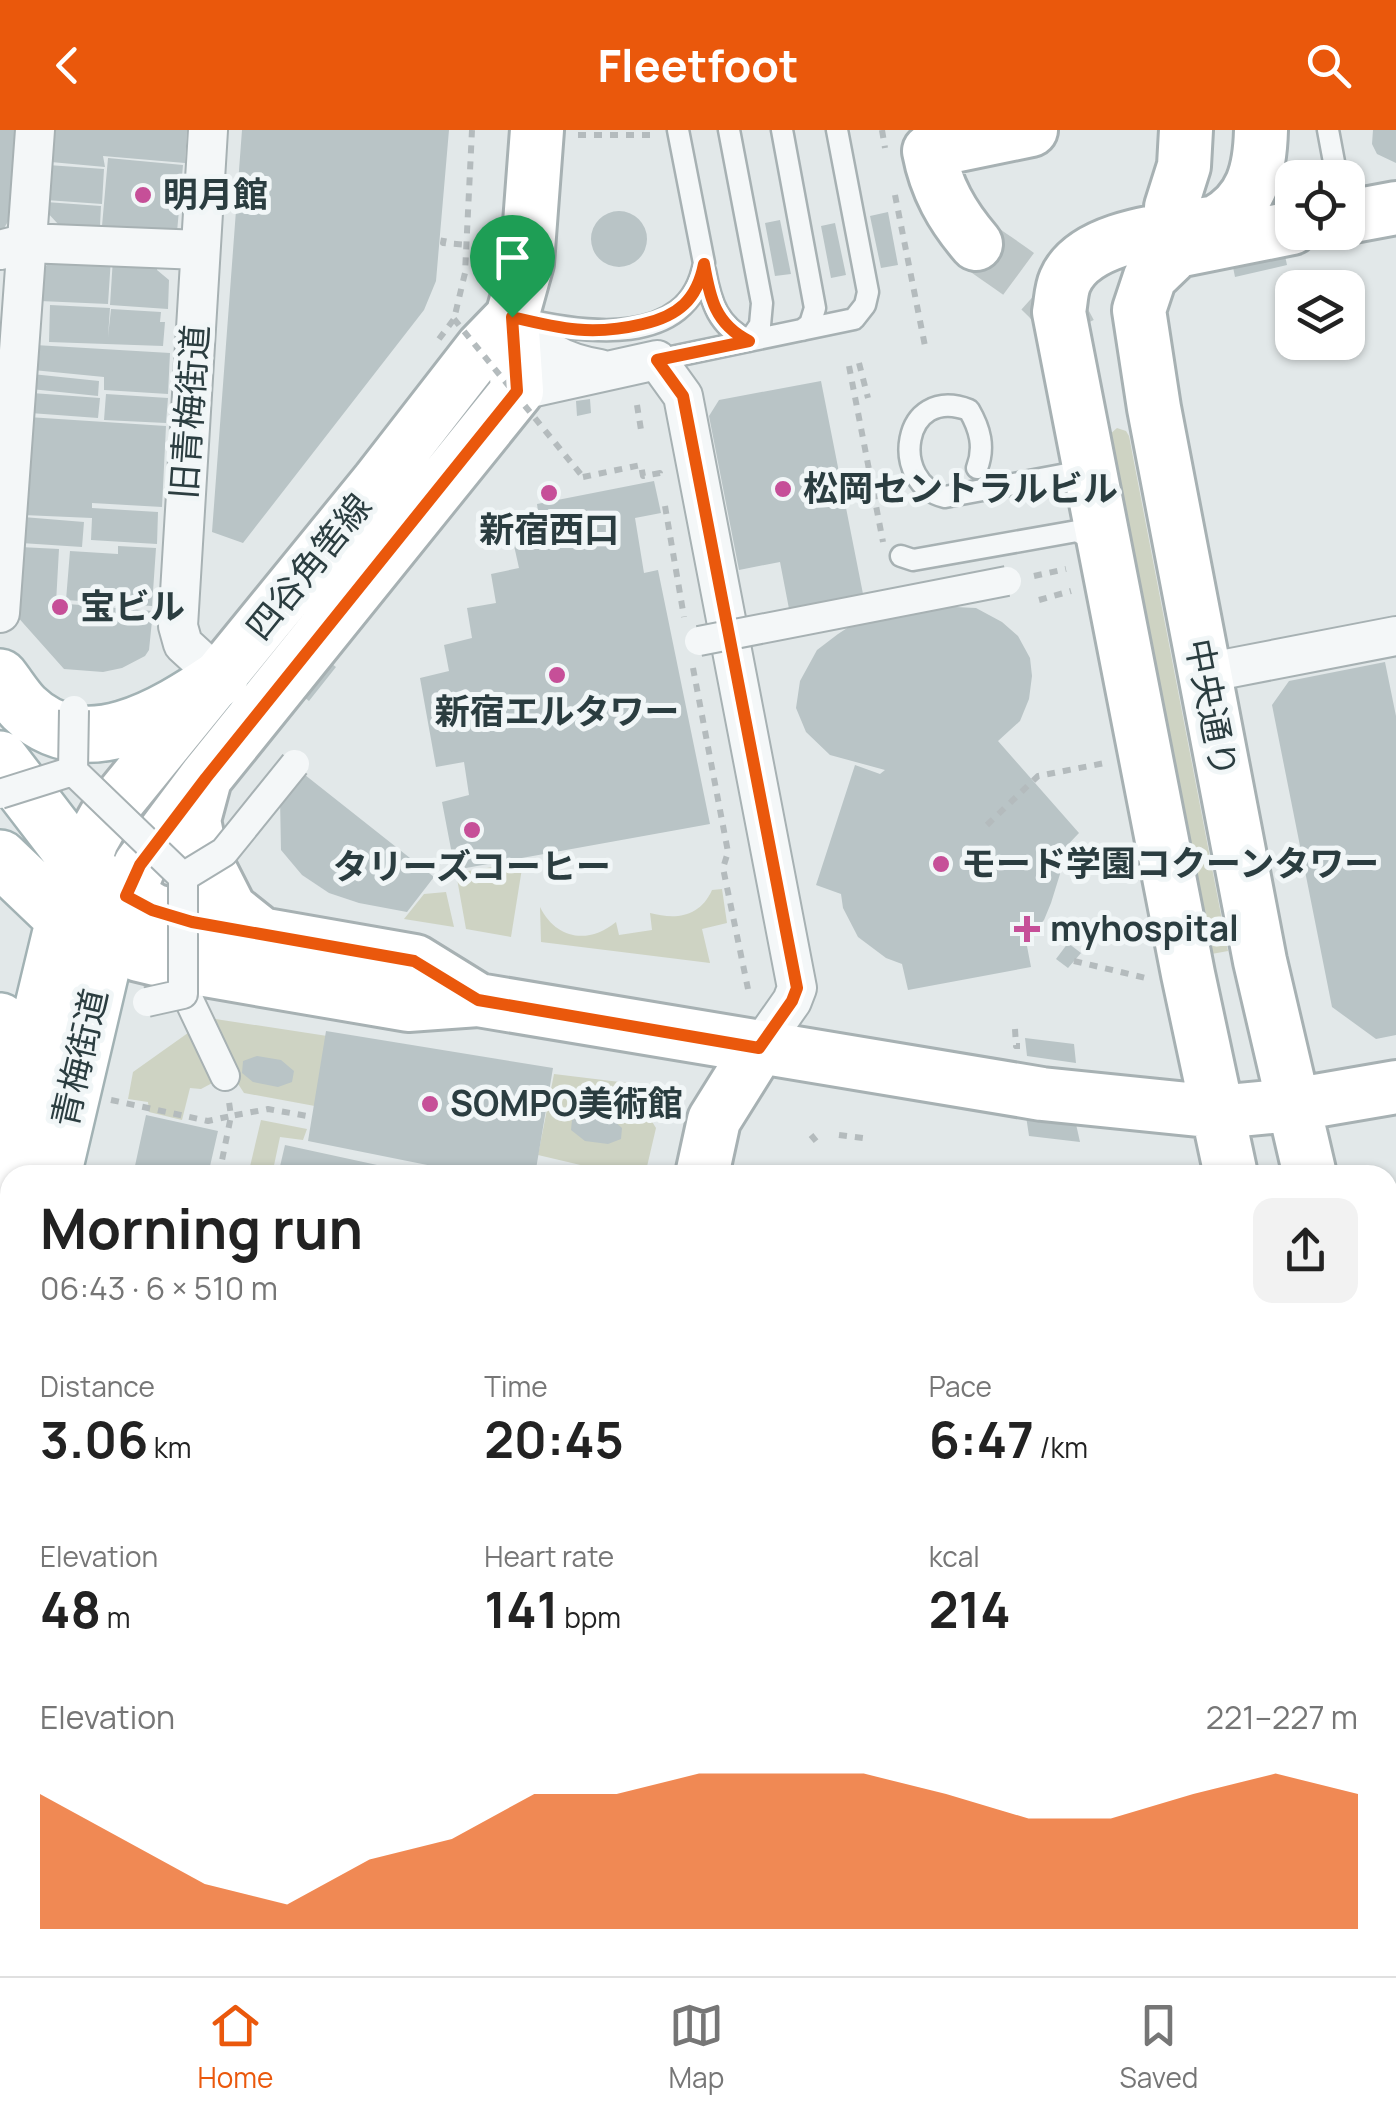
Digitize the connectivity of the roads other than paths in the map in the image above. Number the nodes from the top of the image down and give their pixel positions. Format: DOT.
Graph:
graph roads {
  1 [pos="36,130"];
  2 [pos="208,130"];
  3 [pos="728,130"];
  4 [pos="782,130"];
  5 [pos="837,130"];
  6 [pos="1031,130"];
  7 [pos="1186,130"];
  8 [pos="1262,130"];
  9 [pos="1328,130"];
  10 [pos="669,132"];
  11 [pos="557,133"];
  12 [pos="1334,160"];
  13 [pos="1275,166"];
  14 [pos="1396,208"];
  15 [pos="1365,214"];
  16 [pos="1275,228"];
  17 [pos="1174,229"];
  18 [pos="976,244"];
  19 [pos="14,246"];
  20 [pos="200,250"];
  21 [pos="704,264"];
  22 [pos="512,317"];
  23 [pos="802,330"];
  24 [pos="749,341"];
  25 [pos="657,360"];
  26 [pos="608,370"];
  27 [pos="517,391"];
  28 [pos="1154,408"];
  29 [pos="1083,446"];
  30 [pos="977,468"];
  31 [pos="1104,548"];
  32 [pos="901,556"];
  33 [pos="1007,581"];
  34 [pos="0,613"];
  35 [pos="1396,636"];
  36 [pos="699,641"];
  37 [pos="1205,673"];
  38 [pos="0,678"];
  39 [pos="220,678"];
  40 [pos="74,710"];
  41 [pos="0,759"];
  42 [pos="296,764"];
  43 [pos="73,771"];
  44 [pos="206,778"];
  45 [pos="20,804"];
  46 [pos="0,858"];
  47 [pos="124,915"];
  48 [pos="260,934"];
  49 [pos="183,994"];
  50 [pos="478,1000"];
  51 [pos="0,1021"];
  52 [pos="759,1048"];
  53 [pos="225,1076"];
  54 [pos="1396,1087"];
  55 [pos="1292,1104"];
  56 [pos="1218,1112"];
  57 [pos="11,1139"];
  58 [pos="6,1165"];
  59 [pos="56,1165"];
  60 [pos="704,1165"];
  61 [pos="741,1165"];
  62 [pos="1230,1165"];
  63 [pos="1307,1165"];
  1 -- 19 [label="street"];
  2 -- 20 [label="street, 旧青梅街道"];
  3 -- 24 [label="lane"];
  4 -- 23 [label="lane"];
  5 -- 23 [label="lane"];
  6 -- 18 [label="main road"];
  7 -- 17 [label="main road"];
  8 -- 13 [label="main road"];
  8 -- 29 [label="main road"];
  9 -- 12 [label="lane"];
  10 -- 21 [label="lane"];
  11 -- 22 [label="main road, 四谷角筈線"];
  14 -- 15 [label="main road"];
  16 -- 17 [label="main road"];
  17 -- 28 [label="main road, 中央通り"];
  19 -- 20 [label="street"];
  19 -- 34 [label="street"];
  20 -- 39 [label="street, 旧青梅街道"];
  21 -- 22 [label="lane"];
  21 -- 24 [label="lane"];
  22 -- 26 [label="street"];
  22 -- 27 [label="main road, 四谷角筈線"];
  22 -- 39 [label="main road, 四谷角筈線"];
  23 -- 24 [label="lane"];
  24 -- 25 [label="lane"];
  25 -- 26 [label="street"];
  25 -- 52 [label="street"];
  26 -- 27 [label="street"];
  27 -- 44 [label="main road, 四谷角筈線"];
  28 -- 29 [label="main road"];
  28 -- 37 [label="main road, 中央通り"];
  29 -- 30 [label="lane"];
  29 -- 31 [label="main road"];
  31 -- 32 [label="lane"];
  31 -- 56 [label="main road"];
  33 -- 36 [label="street, bridge"];
  35 -- 37 [label="street"];
  37 -- 55 [label="main road, 中央通り"];
  38 -- 39 [label="main road"];
  39 -- 47 [label="main road, 四谷角筈線"];
  40 -- 43 [label="street, bridge"];
  41 -- 45 [label="main road"];
  42 -- 47 [label="street, bridge"];
  43 -- 45 [label="street, bridge"];
  43 -- 47 [label="street, bridge"];
  44 -- 47 [label="main road, 四谷角筈線"];
  44 -- 48 [label="main road"];
  45 -- 47 [label="main road"];
  46 -- 47 [label="main road"];
  47 -- 48 [label="main road"];
  47 -- 49 [label="street, bridge"];
  47 -- 49 [label="street, bridge"];
  47 -- 50 [label="main road"];
  47 -- 57 [label="main road"];
  47 -- 59 [label="main road, 青梅街道"];
  48 -- 50 [label="main road"];
  49 -- 53 [label="street"];
  50 -- 52 [label="main road"];
  51 -- 57 [label="main road, 青梅街道"];
  52 -- 56 [label="main road"];
  52 -- 60 [label="main road"];
  52 -- 61 [label="main road"];
  54 -- 55 [label="main road"];
  55 -- 56 [label="main road"];
  55 -- 63 [label="main road, 中央通り"];
  56 -- 62 [label="main road"];
  57 -- 58 [label="main road, 青梅街道"];
}
